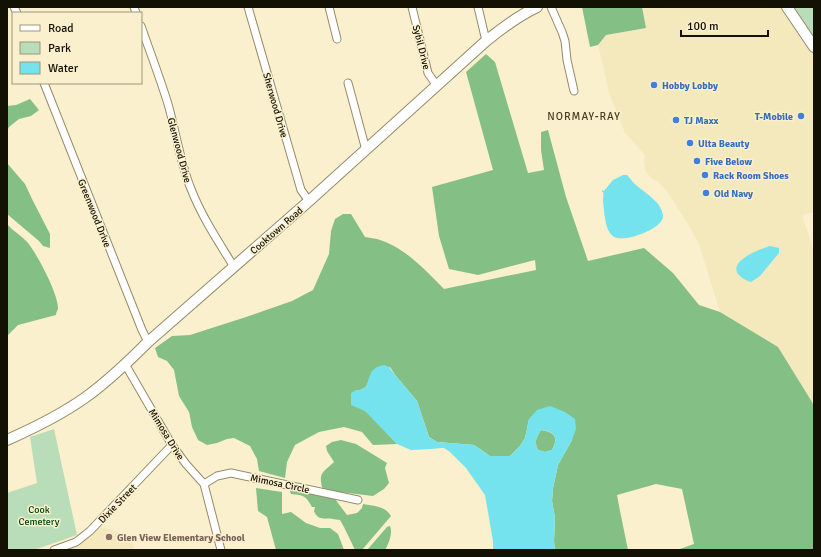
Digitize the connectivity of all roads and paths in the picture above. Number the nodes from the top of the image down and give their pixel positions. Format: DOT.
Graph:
graph roads {
  1 [pos="248,7"];
  2 [pos="329,7"];
  3 [pos="412,7"];
  4 [pos="478,7"];
  5 [pos="537,7"];
  6 [pos="551,7"];
  7 [pos="787,7"];
  8 [pos="142,29"];
  9 [pos="337,39"];
  10 [pos="486,41"];
  11 [pos="814,47"];
  12 [pos="348,83"];
  13 [pos="44,84"];
  14 [pos="437,86"];
  15 [pos="574,91"];
  16 [pos="366,150"];
  17 [pos="309,201"];
  18 [pos="234,267"];
  19 [pos="148,342"];
  20 [pos="125,364"];
  21 [pos="7,440"];
  22 [pos="172,445"];
  23 [pos="204,484"];
  24 [pos="358,500"];
  25 [pos="54,550"];
  26 [pos="221,550"];
  1 -- 17 [label="street, Sherwood Drive"];
  2 -- 9 [label="street"];
  3 -- 14 [label="street, Sybil Drive"];
  4 -- 10 [label="street"];
  5 -- 10 [label="street, Cooktown Road"];
  6 -- 15 [label="street"];
  7 -- 11 [label="street"];
  8 -- 18 [label="street, Glenwood Drive"];
  10 -- 14 [label="street, Cooktown Road"];
  12 -- 16 [label="street"];
  13 -- 19 [label="street, Greenwood Drive"];
  14 -- 16 [label="street, Cooktown Road"];
  16 -- 17 [label="street, Cooktown Road"];
  17 -- 18 [label="street, Cooktown Road"];
  18 -- 19 [label="street, Cooktown Road"];
  19 -- 20 [label="street, Cooktown Road"];
  20 -- 21 [label="street, Cooktown Road"];
  20 -- 22 [label="street, Mimosa Drive"];
  22 -- 23 [label="street, Mimosa Drive"];
  22 -- 25 [label="street, Dixie Street"];
  23 -- 24 [label="street, Mimosa Circle"];
  23 -- 26 [label="street, Mimosa Drive"];
}
